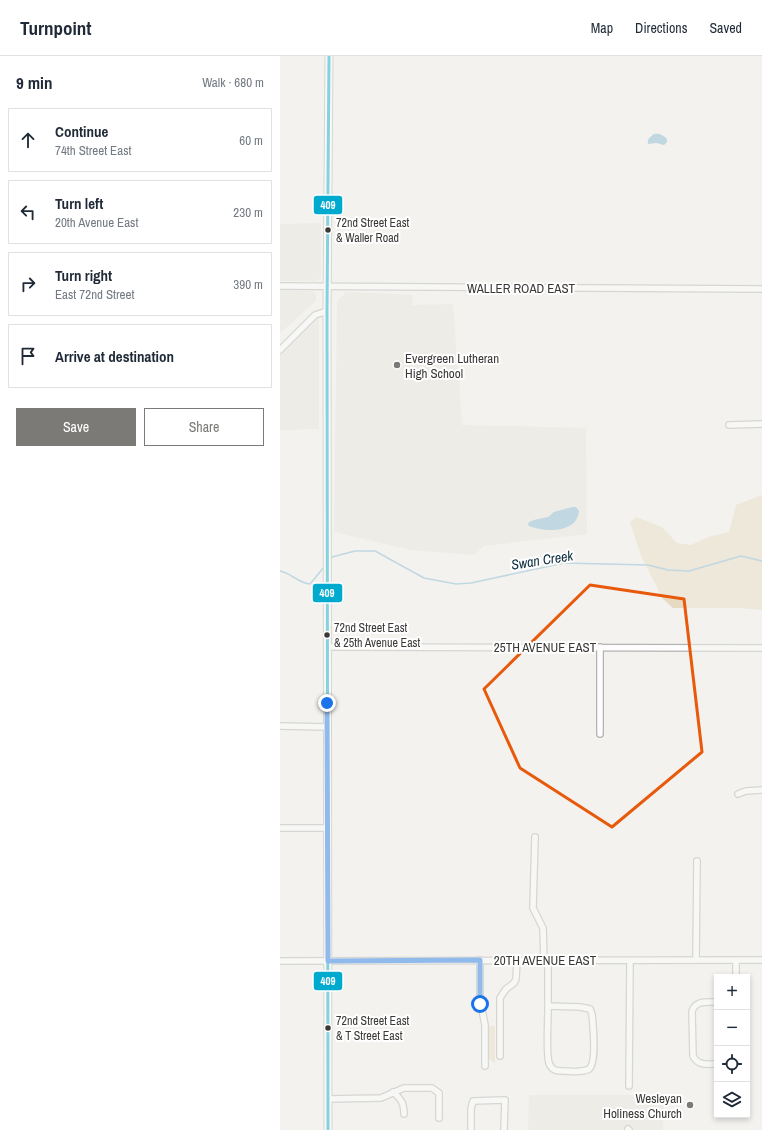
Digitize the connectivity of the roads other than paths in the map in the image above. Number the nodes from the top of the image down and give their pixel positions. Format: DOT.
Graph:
graph roads {
  1 [pos="329,56"];
  2 [pos="280,286"];
  3 [pos="327,286"];
  4 [pos="762,289"];
  5 [pos="327,310"];
  6 [pos="280,350"];
  7 [pos="762,424"];
  8 [pos="729,425"];
  9 [pos="327,647"];
  10 [pos="600,647"];
  11 [pos="762,648"];
  12 [pos="280,726"];
  13 [pos="327,727"];
  14 [pos="600,734"];
  15 [pos="762,790"];
  16 [pos="738,794"];
  17 [pos="280,828"];
  18 [pos="328,828"];
  19 [pos="535,837"];
  20 [pos="697,861"];
  21 [pos="480,960"];
  22 [pos="516,960"];
  23 [pos="544,960"];
  24 [pos="696,960"];
  25 [pos="762,960"];
  26 [pos="280,961"];
  27 [pos="328,961"];
  28 [pos="630,961"];
  29 [pos="736,961"];
  30 [pos="736,974"];
  31 [pos="714,1002"];
  32 [pos="548,1006"];
  33 [pos="500,1056"];
  34 [pos="714,1064"];
  35 [pos="485,1066"];
  36 [pos="629,1086"];
  37 [pos="393,1092"];
  38 [pos="328,1098"];
  39 [pos="404,1114"];
  40 [pos="439,1118"];
  41 [pos="328,1130"];
  42 [pos="471,1130"];
  43 [pos="504,1130"];
  1 -- 3 [label="main road"];
  2 -- 3 [label="street, WALLER ROAD EAST"];
  3 -- 4 [label="street, WALLER ROAD EAST"];
  3 -- 5 [label="main road"];
  5 -- 6 [label="street"];
  5 -- 9 [label="main road"];
  7 -- 8 [label="street"];
  9 -- 10 [label="street, 25TH AVENUE EAST"];
  9 -- 13 [label="main road"];
  10 -- 11 [label="street, 25TH AVENUE EAST"];
  10 -- 14 [label="street"];
  12 -- 13 [label="street"];
  13 -- 18 [label="main road"];
  15 -- 16 [label="street"];
  17 -- 18 [label="street"];
  18 -- 27 [label="main road"];
  19 -- 23 [label="street"];
  20 -- 24 [label="street"];
  21 -- 22 [label="street, 20TH AVENUE EAST"];
  21 -- 27 [label="street, 20TH AVENUE EAST"];
  21 -- 35 [label="street"];
  22 -- 23 [label="street, 20TH AVENUE EAST"];
  22 -- 33 [label="street"];
  23 -- 28 [label="street, 20TH AVENUE EAST"];
  23 -- 32 [label="street"];
  24 -- 28 [label="street, 20TH AVENUE EAST"];
  24 -- 29 [label="street, 20TH AVENUE EAST"];
  25 -- 29 [label="street, 20TH AVENUE EAST"];
  26 -- 27 [label="street, 20TH AVENUE EAST"];
  27 -- 38 [label="main road"];
  28 -- 36 [label="street"];
  29 -- 30 [label="street"];
  31 -- 34 [label="street"];
  32 -- 32 [label="street"];
  37 -- 38 [label="street"];
  37 -- 39 [label="street"];
  37 -- 40 [label="street"];
  38 -- 41 [label="main road"];
  42 -- 43 [label="street"];
}
